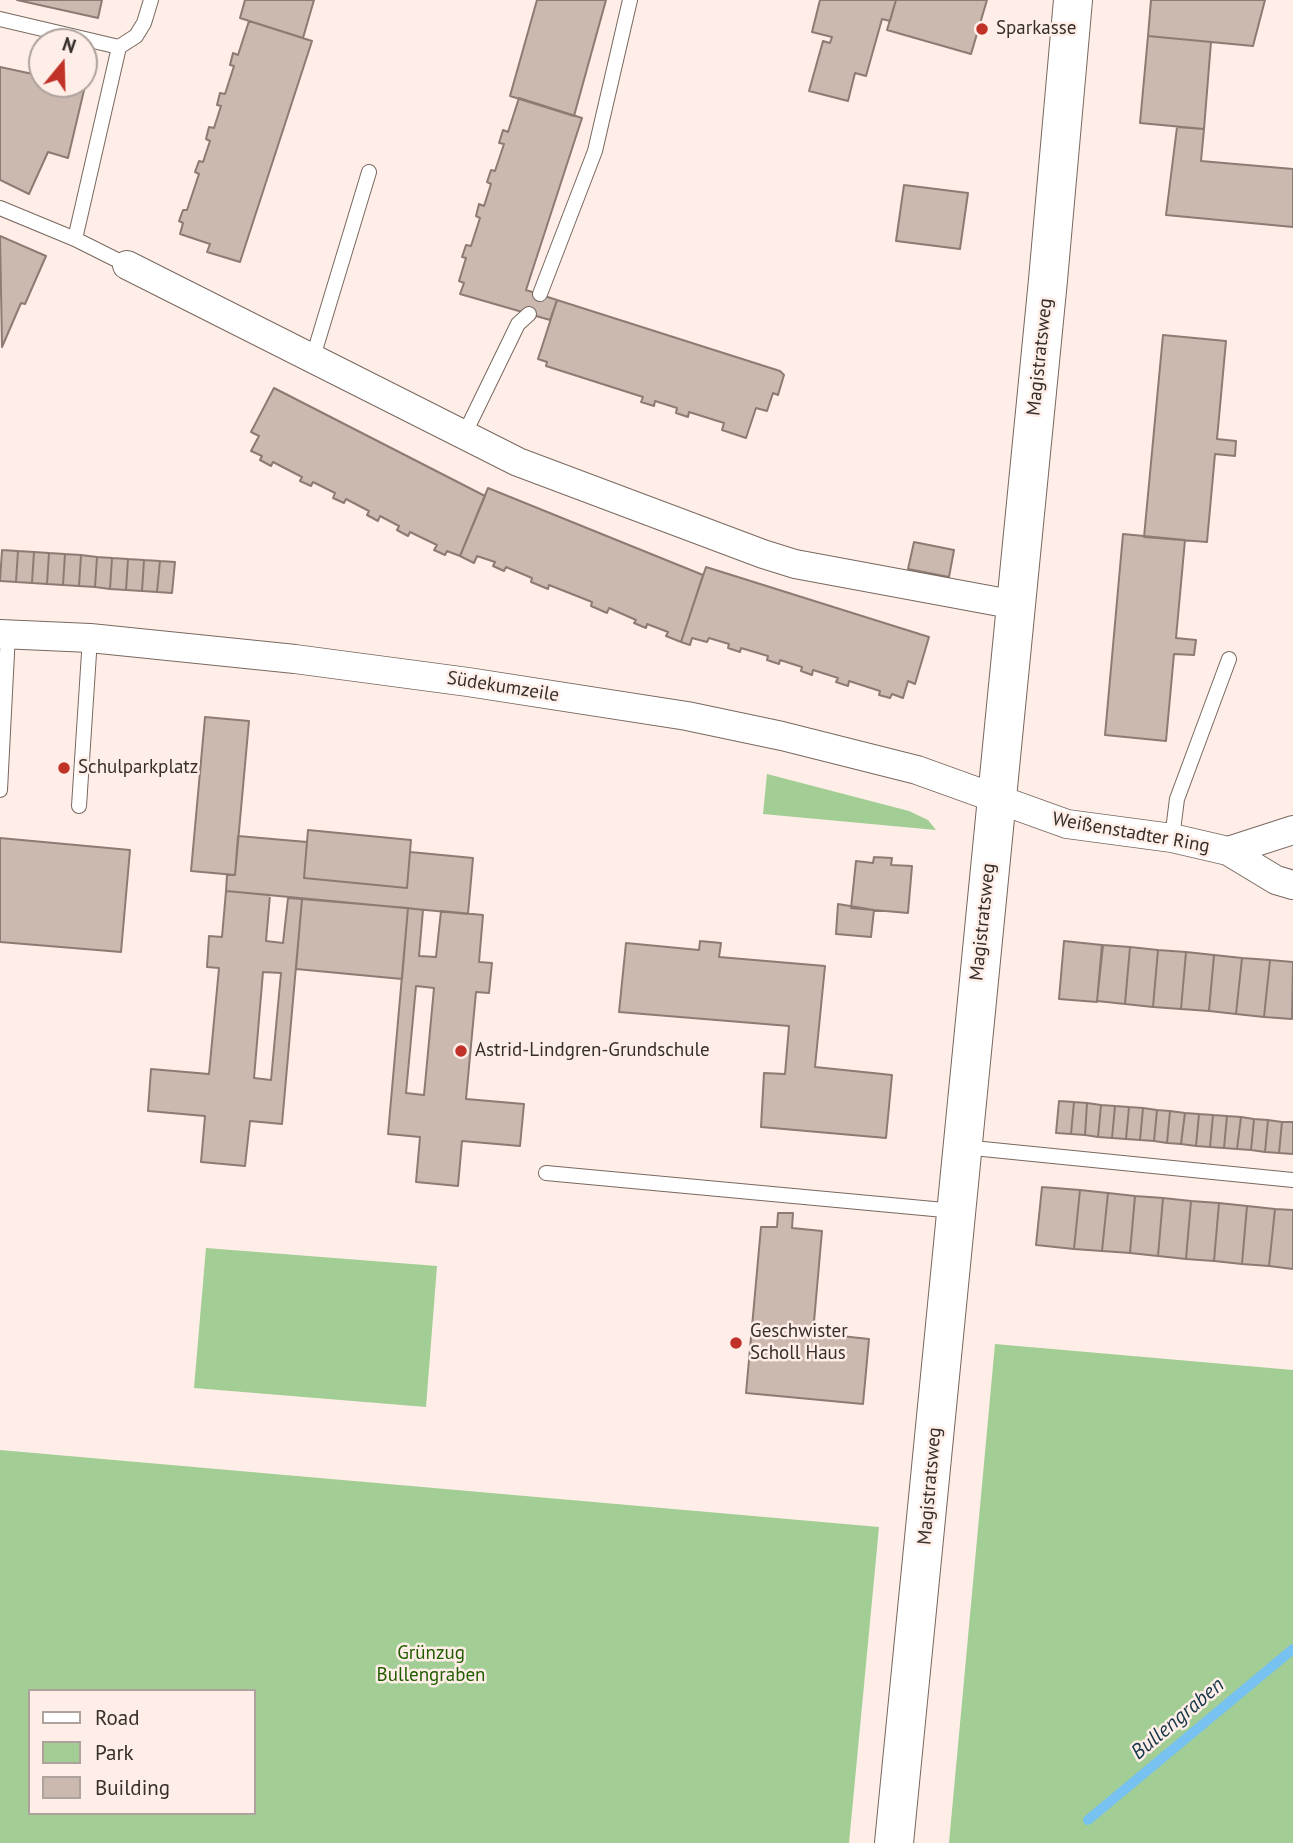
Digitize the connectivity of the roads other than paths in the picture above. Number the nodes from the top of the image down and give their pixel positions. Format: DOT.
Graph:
graph roads {
  1 [pos="151,0"];
  2 [pos="630,0"];
  3 [pos="1073,0"];
  4 [pos="0,19"];
  5 [pos="119,47"];
  6 [pos="369,172"];
  7 [pos="0,208"];
  8 [pos="75,239"];
  9 [pos="127,265"];
  10 [pos="540,294"];
  11 [pos="529,314"];
  12 [pos="313,357"];
  13 [pos="464,435"];
  14 [pos="1016,605"];
  15 [pos="4,634"];
  16 [pos="90,638"];
  17 [pos="1229,659"];
  18 [pos="0,790"];
  19 [pos="995,800"];
  20 [pos="79,806"];
  21 [pos="1293,830"];
  22 [pos="1172,838"];
  23 [pos="1228,851"];
  24 [pos="1293,885"];
  25 [pos="962,1147"];
  26 [pos="545,1173"];
  27 [pos="1293,1180"];
  28 [pos="956,1211"];
  29 [pos="894,1843"];
  1 -- 5 [label="lane"];
  2 -- 10 [label="lane"];
  3 -- 14 [label="street, Magistratsweg"];
  4 -- 5 [label="lane"];
  5 -- 8 [label="lane"];
  6 -- 12 [label="lane"];
  7 -- 8 [label="lane"];
  8 -- 9 [label="lane"];
  9 -- 12 [label="street"];
  11 -- 13 [label="lane"];
  12 -- 13 [label="street"];
  13 -- 14 [label="street"];
  14 -- 19 [label="street, Magistratsweg"];
  15 -- 16 [label="street, Südekumzeile"];
  15 -- 18 [label="lane"];
  16 -- 19 [label="street, Südekumzeile"];
  16 -- 20 [label="lane"];
  17 -- 22 [label="lane"];
  19 -- 22 [label="street, Weißenstadter Ring"];
  19 -- 25 [label="street, Magistratsweg"];
  21 -- 23 [label="street, Weißenstadter Ring"];
  22 -- 23 [label="street, Weißenstadter Ring"];
  23 -- 24 [label="street, Weißenstadter Ring"];
  25 -- 27 [label="lane"];
  25 -- 28 [label="street, Magistratsweg"];
  26 -- 28 [label="lane"];
  28 -- 29 [label="street, Magistratsweg"];
}
